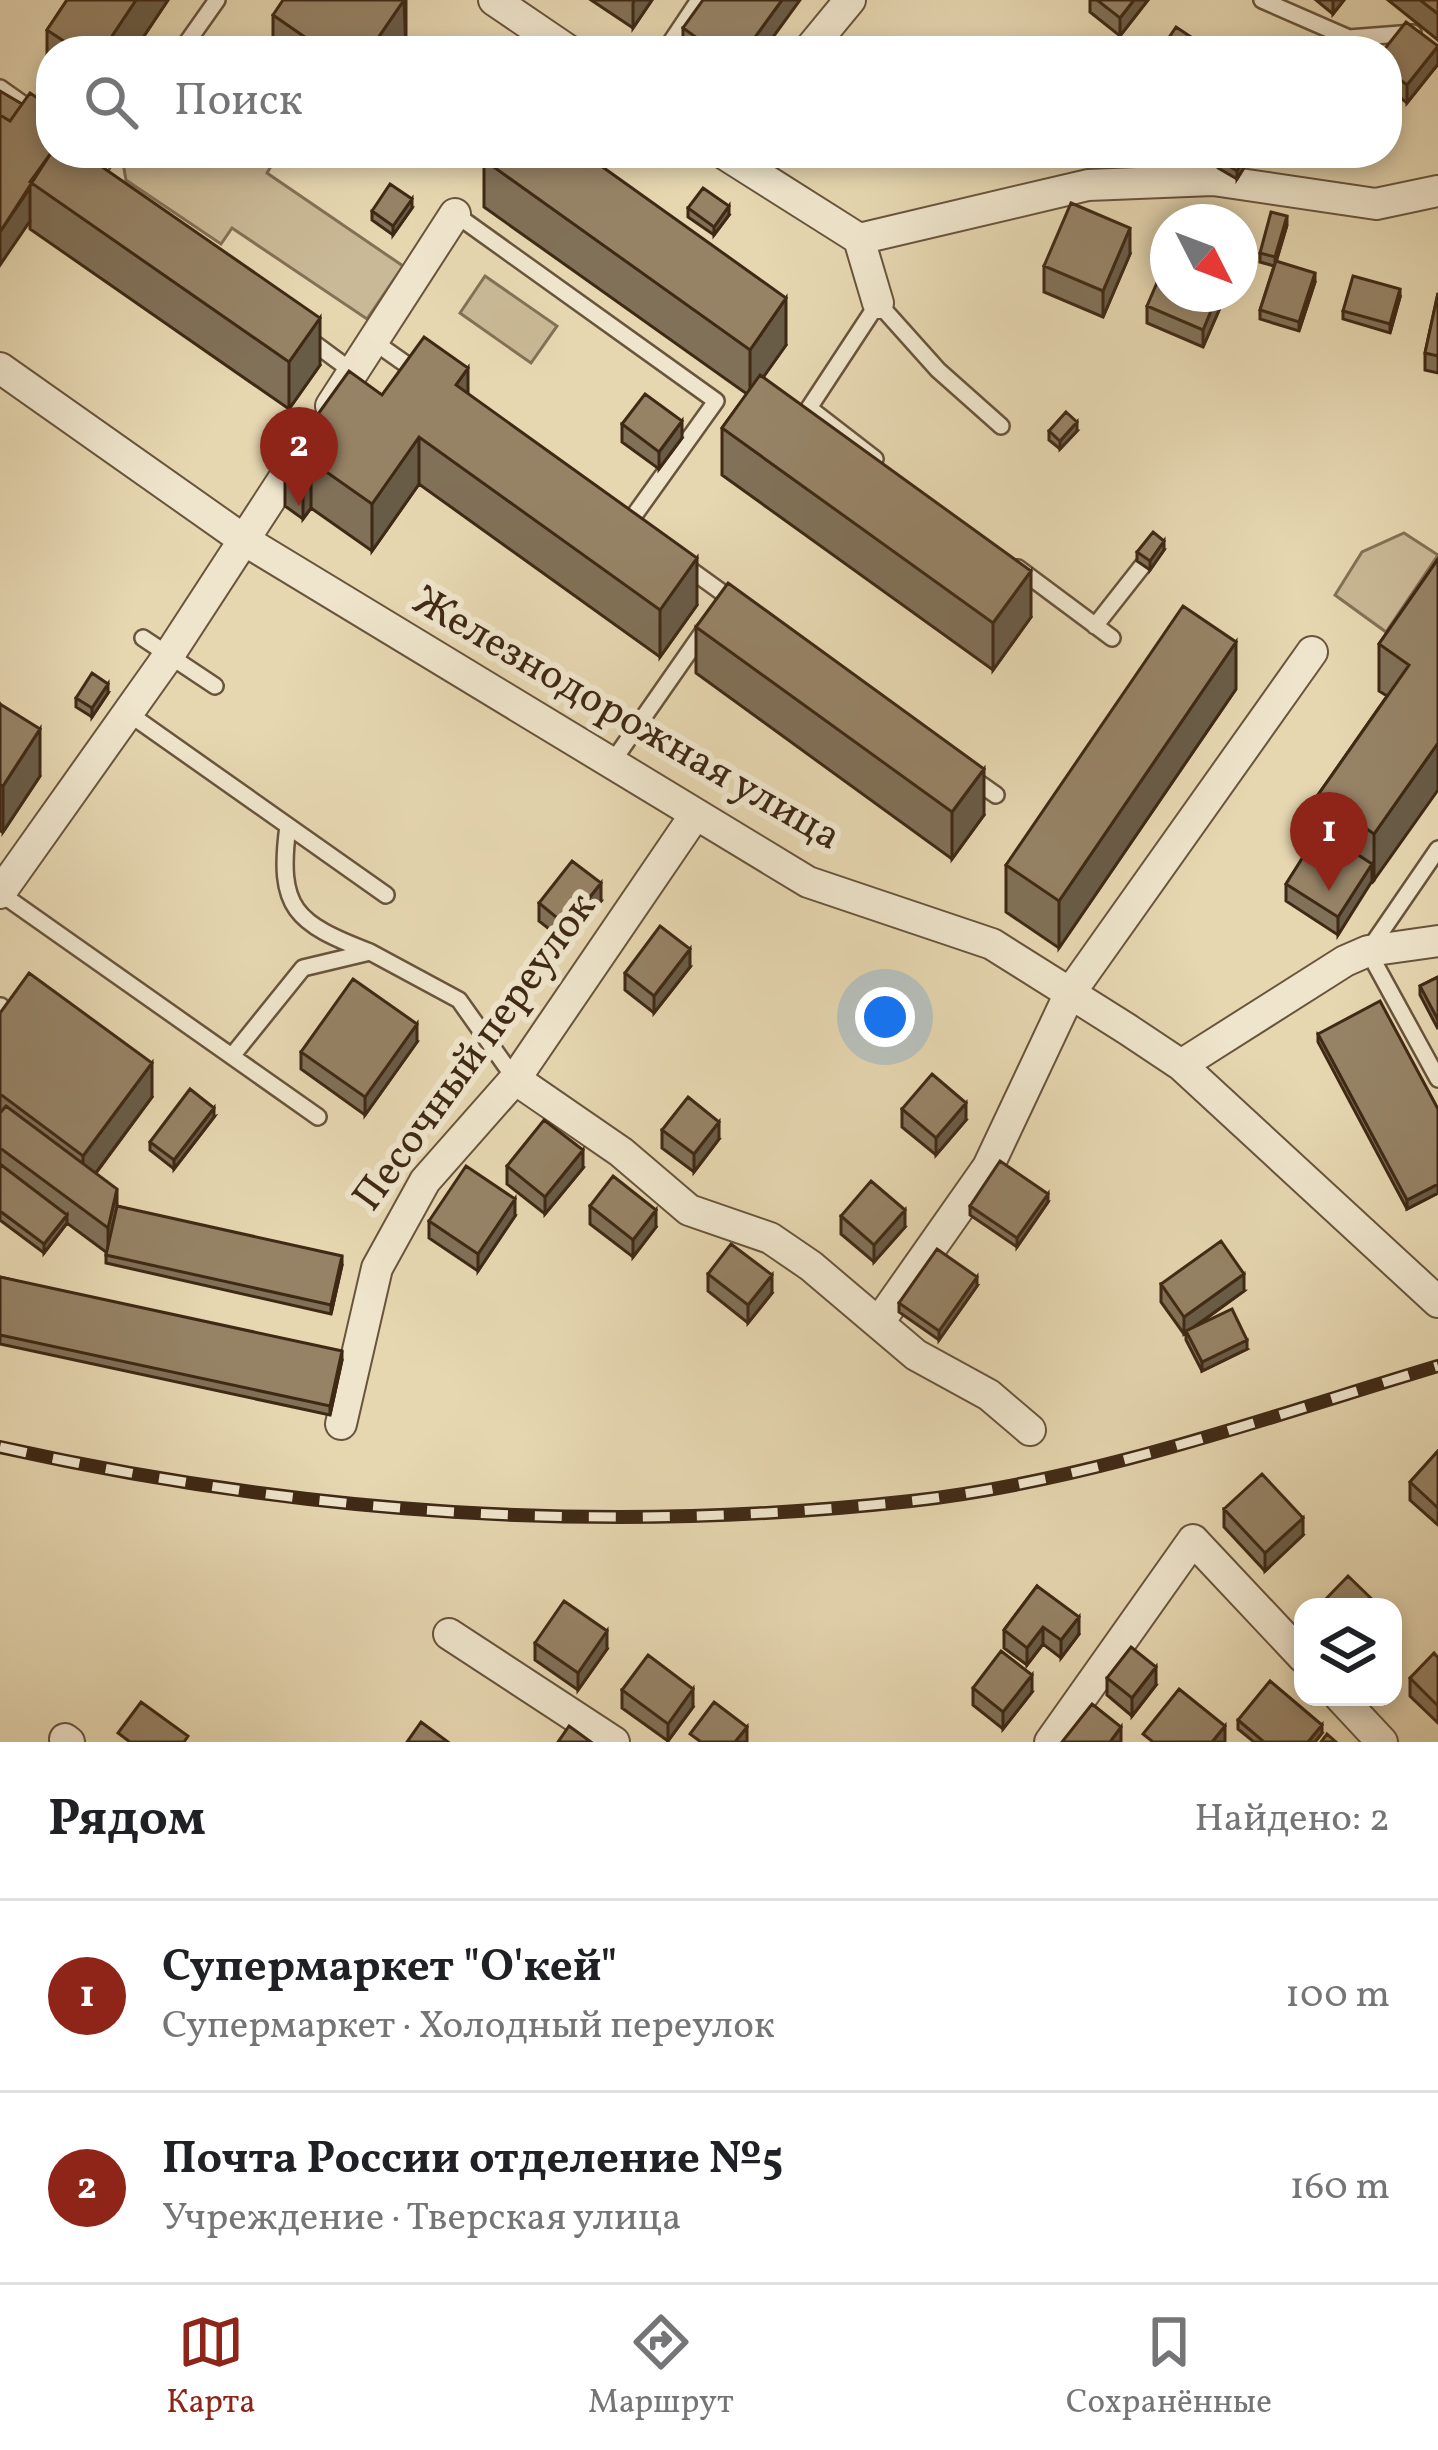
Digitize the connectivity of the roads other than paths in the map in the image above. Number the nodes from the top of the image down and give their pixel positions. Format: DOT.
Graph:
graph roads {
  1 [pos="217,0"];
  2 [pos="494,0"];
  3 [pos="699,0"];
  4 [pos="850,0"];
  5 [pos="1262,0"];
  6 [pos="192,36"];
  7 [pos="526,36"];
  8 [pos="675,36"];
  9 [pos="820,36"];
  10 [pos="1344,36"];
  11 [pos="1370,36"];
  12 [pos="1431,44"];
  13 [pos="0,88"];
  14 [pos="36,113"];
  15 [pos="96,168"];
  16 [pos="748,168"];
  17 [pos="1438,191"];
  18 [pos="109,194"];
  19 [pos="455,214"];
  20 [pos="859,238"];
  21 [pos="878,304"];
  22 [pos="287,322"];
  23 [pos="373,341"];
  24 [pos="0,368"];
  25 [pos="353,372"];
  26 [pos="439,388"];
  27 [pos="1001,426"];
  28 [pos="885,466"];
  29 [pos="609,510"];
  30 [pos="628,524"];
  31 [pos="645,536"];
  32 [pos="244,540"];
  33 [pos="661,548"];
  34 [pos="999,553"];
  35 [pos="1143,565"];
  36 [pos="728,597"];
  37 [pos="745,610"];
  38 [pos="1095,626"];
  39 [pos="1112,638"];
  40 [pos="156,647"];
  41 [pos="1312,652"];
  42 [pos="215,686"];
  43 [pos="128,713"];
  44 [pos="613,760"];
  45 [pos="958,767"];
  46 [pos="996,795"];
  47 [pos="695,815"];
  48 [pos="288,826"];
  49 [pos="1438,849"];
  50 [pos="0,893"];
  51 [pos="386,895"];
  52 [pos="1438,941"];
  53 [pos="1369,951"];
  54 [pos="370,952"];
  55 [pos="1070,993"];
  56 [pos="232,1056"];
  57 [pos="1181,1065"];
  58 [pos="515,1079"];
  59 [pos="1438,1079"];
  60 [pos="318,1117"];
  61 [pos="1438,1302"];
  62 [pos="879,1322"];
  63 [pos="341,1424"];
  64 [pos="1030,1430"];
  65 [pos="449,1634"];
  66 [pos="1294,1648"];
  67 [pos="1348,1706"];
  68 [pos="614,1742"];
  69 [pos="1051,1742"];
  70 [pos="1382,1742"];
  1 -- 6 [label="lane"];
  2 -- 7 [label="street"];
  3 -- 8 [label="lane"];
  4 -- 9 [label="street"];
  5 -- 10 [label="lane"];
  11 -- 12 [label="lane"];
  13 -- 14 [label="lane"];
  15 -- 18 [label="lane"];
  16 -- 20 [label="street"];
  17 -- 20 [label="street"];
  19 -- 23 [label="street"];
  19 -- 30 [label="lane"];
  20 -- 21 [label="street"];
  21 -- 27 [label="lane"];
  21 -- 28 [label="lane"];
  22 -- 25 [label="lane"];
  23 -- 25 [label="street"];
  23 -- 26 [label="lane"];
  24 -- 32 [label="street, Железнодорожная улица"];
  25 -- 32 [label="street"];
  29 -- 30 [label="lane"];
  30 -- 31 [label="lane"];
  32 -- 40 [label="street"];
  32 -- 44 [label="street, Железнодорожная улица"];
  33 -- 36 [label="lane"];
  34 -- 38 [label="lane"];
  35 -- 38 [label="lane"];
  36 -- 37 [label="lane"];
  36 -- 44 [label="lane"];
  38 -- 39 [label="lane"];
  40 -- 42 [label="lane"];
  40 -- 43 [label="street"];
  41 -- 55 [label="street"];
  43 -- 48 [label="lane"];
  43 -- 50 [label="street"];
  44 -- 47 [label="street, Железнодорожная улица"];
  45 -- 46 [label="lane"];
  47 -- 55 [label="street, Железнодорожная улица"];
  47 -- 58 [label="street, Песочный переулок"];
  48 -- 51 [label="lane"];
  48 -- 54 [label="lane"];
  49 -- 53 [label="lane"];
  50 -- 56 [label="lane"];
  52 -- 53 [label="street"];
  53 -- 57 [label="street"];
  53 -- 59 [label="lane"];
  54 -- 56 [label="lane"];
  54 -- 58 [label="lane"];
  55 -- 57 [label="street, Железнодорожная улица"];
  55 -- 62 [label="street"];
  56 -- 60 [label="lane"];
  57 -- 61 [label="street, Железнодорожная улица"];
  58 -- 62 [label="street"];
  58 -- 63 [label="street, Песочный переулок"];
  62 -- 64 [label="street"];
  65 -- 68 [label="street"];
  66 -- 69 [label="street"];
  67 -- 70 [label="street"];
}
